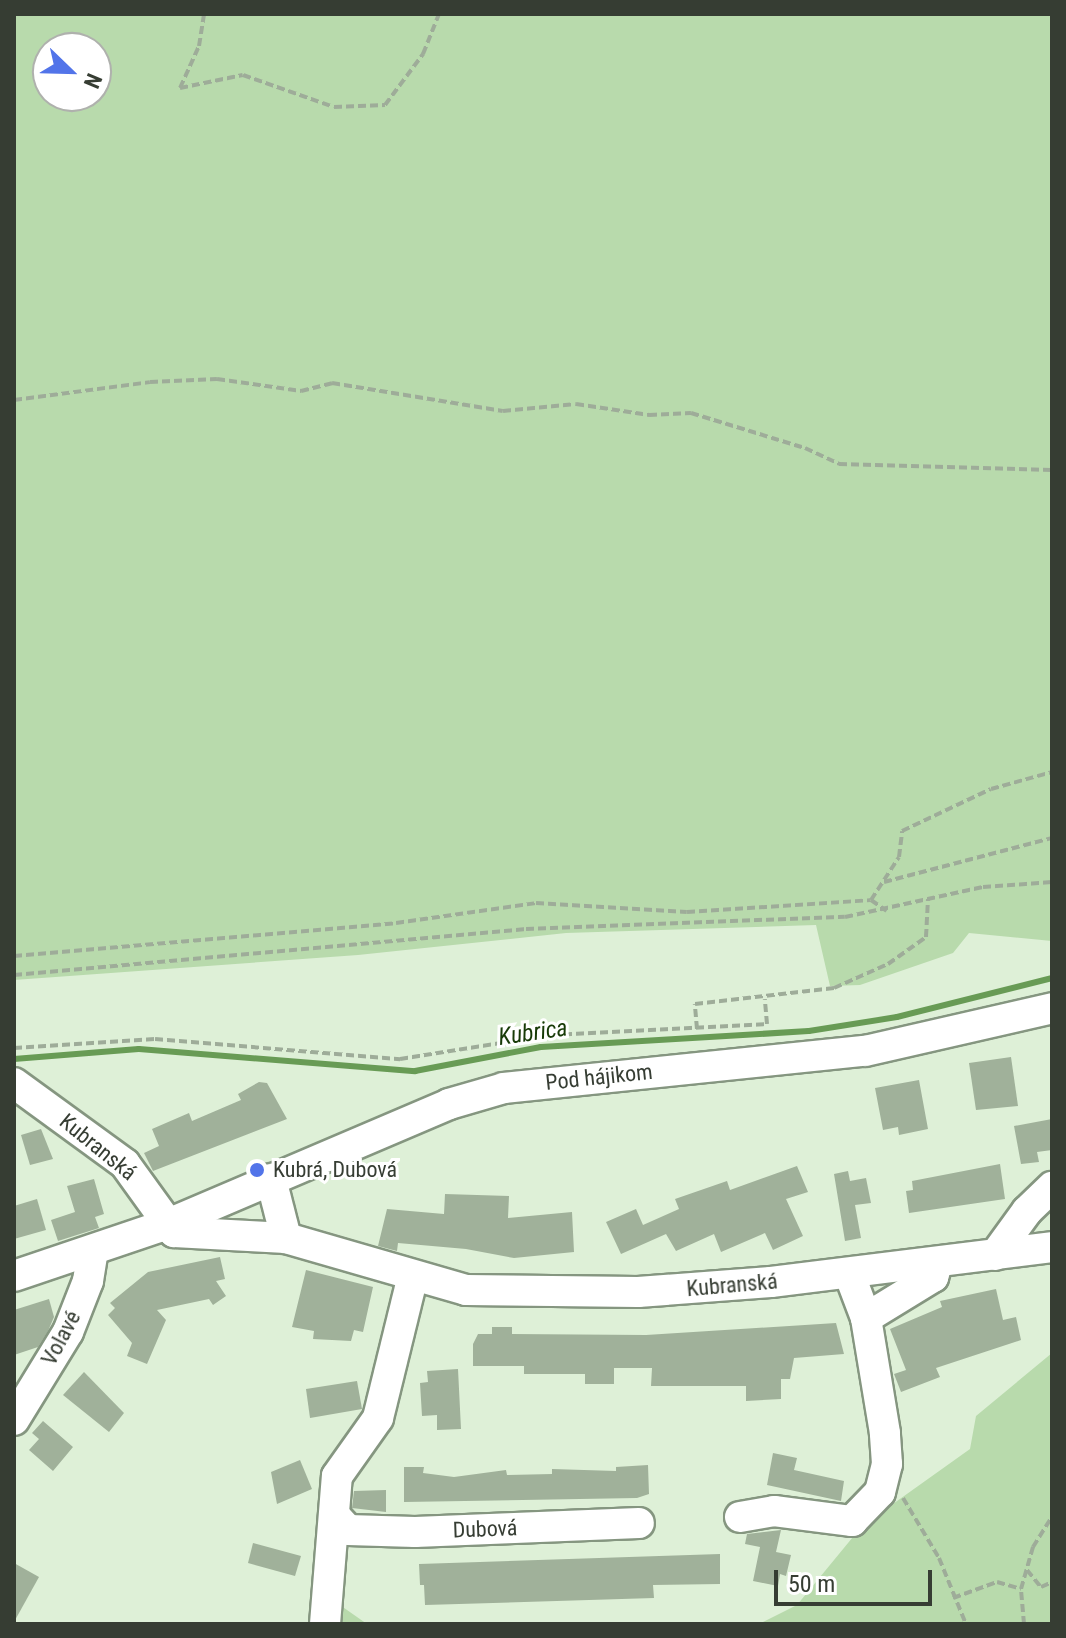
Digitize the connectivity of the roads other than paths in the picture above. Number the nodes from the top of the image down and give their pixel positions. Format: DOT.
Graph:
graph roads {
  1 [pos="1052,1008"];
  2 [pos="14,1083"];
  3 [pos="271,1179"];
  4 [pos="1052,1187"];
  5 [pos="168,1224"];
  6 [pos="286,1238"];
  7 [pos="1052,1247"];
  8 [pos="93,1251"];
  9 [pos="995,1255"];
  10 [pos="937,1264"];
  11 [pos="849,1273"];
  12 [pos="14,1276"];
  13 [pos="413,1276"];
  14 [pos="866,1318"];
  15 [pos="14,1420"];
  16 [pos="740,1517"];
  17 [pos="337,1518"];
  18 [pos="639,1523"];
  19 [pos="325,1624"];
  1 -- 3 [label="street, Pod hájikom"];
  2 -- 5 [label="street, Kubranská"];
  3 -- 5 [label="street, Pod hájikom"];
  3 -- 6 [label="street"];
  4 -- 9 [label="street"];
  5 -- 6 [label="street, Kubranská"];
  5 -- 8 [label="street"];
  6 -- 13 [label="street, Kubranská"];
  7 -- 9 [label="street, Kubranská"];
  8 -- 12 [label="street"];
  8 -- 15 [label="street, Volavé"];
  9 -- 10 [label="street, Kubranská"];
  10 -- 11 [label="street, Kubranská"];
  10 -- 14 [label="street"];
  11 -- 13 [label="street, Kubranská"];
  11 -- 14 [label="street"];
  13 -- 17 [label="street"];
  14 -- 16 [label="street"];
  17 -- 18 [label="street, Dubová"];
  17 -- 19 [label="street"];
}
